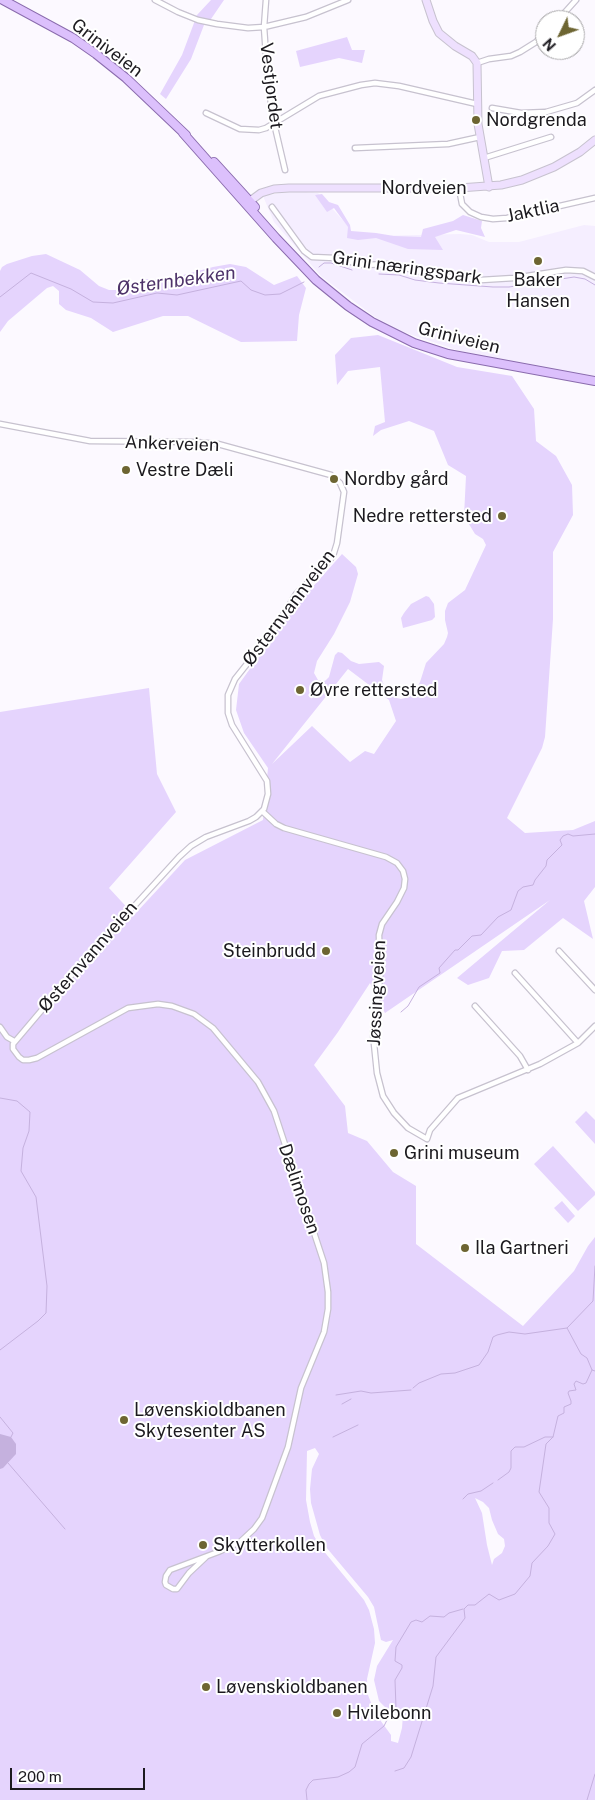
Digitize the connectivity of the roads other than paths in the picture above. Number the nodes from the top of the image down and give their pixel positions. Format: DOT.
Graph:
graph roads {
  1 [pos="3,0"];
  2 [pos="155,0"];
  3 [pos="266,0"];
  4 [pos="348,0"];
  5 [pos="426,0"];
  6 [pos="576,0"];
  7 [pos="567,10"];
  8 [pos="264,27"];
  9 [pos="535,43"];
  10 [pos="477,63"];
  11 [pos="595,90"];
  12 [pos="477,104"];
  13 [pos="492,108"];
  14 [pos="206,113"];
  15 [pos="274,123"];
  16 [pos="480,137"];
  17 [pos="551,137"];
  18 [pos="595,140"];
  19 [pos="355,148"];
  20 [pos="484,158"];
  21 [pos="285,170"];
  22 [pos="488,187"];
  23 [pos="460,188"];
  24 [pos="595,198"];
  25 [pos="248,203"];
  26 [pos="272,207"];
  27 [pos="595,277"];
  28 [pos="595,381"];
  29 [pos="0,424"];
  30 [pos="340,482"];
  31 [pos="262,812"];
  32 [pos="559,951"];
  33 [pos="515,973"];
  34 [pos="595,990"];
  35 [pos="475,1006"];
  36 [pos="595,1026"];
  37 [pos="0,1027"];
  38 [pos="14,1043"];
  39 [pos="578,1043"];
  40 [pos="528,1070"];
  41 [pos="206,1557"];
  1 -- 25 [label="main road, Griniveien"];
  2 -- 8 [label="street"];
  3 -- 8 [label="street, Vestjordet"];
  4 -- 8 [label="street"];
  5 -- 10 [label="main road"];
  6 -- 7 [label="street"];
  8 -- 15 [label="street, Vestjordet"];
  9 -- 10 [label="street"];
  10 -- 12 [label="main road"];
  11 -- 13 [label="street"];
  12 -- 15 [label="street"];
  12 -- 16 [label="main road"];
  14 -- 15 [label="street"];
  15 -- 21 [label="street, Vestjordet"];
  16 -- 19 [label="street"];
  16 -- 20 [label="main road"];
  17 -- 20 [label="street"];
  18 -- 22 [label="main road, Nordveien"];
  20 -- 22 [label="main road"];
  22 -- 23 [label="main road, Nordveien"];
  23 -- 24 [label="street, Jaktlia"];
  23 -- 25 [label="main road, Nordveien"];
  25 -- 28 [label="main road, Griniveien"];
  26 -- 27 [label="street, Grini næringspark"];
  29 -- 30 [label="street, Ankerveien"];
  30 -- 31 [label="street, Østernvannveien"];
  31 -- 38 [label="street, Østernvannveien"];
  31 -- 40 [label="street, Jøssingveien"];
  32 -- 34 [label="street"];
  33 -- 39 [label="street"];
  35 -- 40 [label="street"];
  36 -- 39 [label="street, Jøssingveien"];
  37 -- 38 [label="street"];
  38 -- 41 [label="street, Dælimosen"];
  39 -- 40 [label="street, Jøssingveien"];
  41 -- 41 [label="street, Dælimosen"];
}
